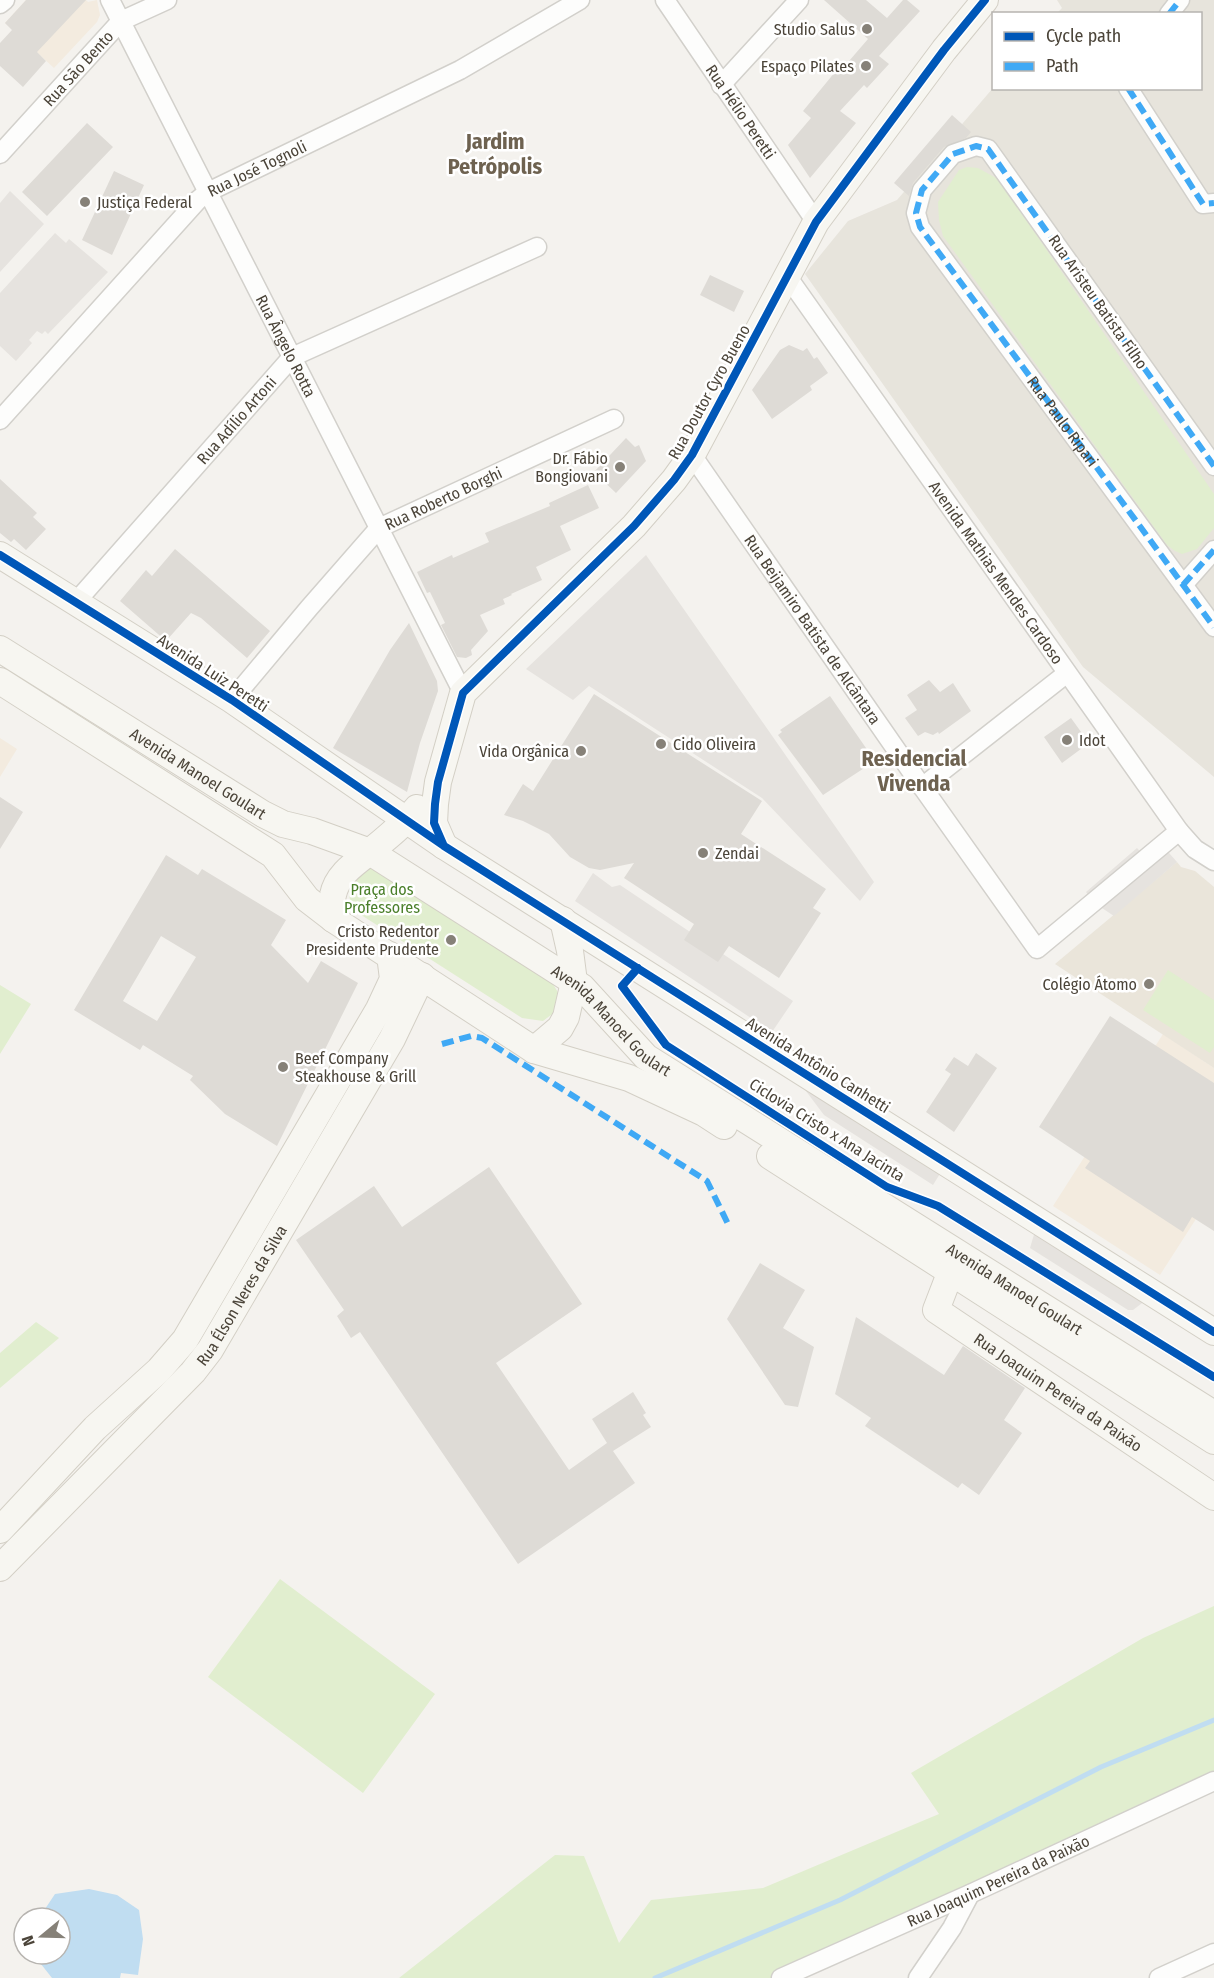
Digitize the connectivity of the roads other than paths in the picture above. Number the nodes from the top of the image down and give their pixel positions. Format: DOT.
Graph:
graph roads {
  1 [pos="5,0"];
  2 [pos="110,0"];
  3 [pos="167,0"];
  4 [pos="580,0"];
  5 [pos="665,0"];
  6 [pos="800,0"];
  7 [pos="985,0"];
  8 [pos="1180,0"];
  9 [pos="0,4"];
  10 [pos="1170,12"];
  11 [pos="121,21"];
  12 [pos="721,84"];
  13 [pos="1129,90"];
  14 [pos="976,146"];
  15 [pos="0,154"];
  16 [pos="208,192"];
  17 [pos="1214,203"];
  18 [pos="816,222"];
  19 [pos="537,247"];
  20 [pos="787,276"];
  21 [pos="292,357"];
  22 [pos="1,416"];
  23 [pos="614,419"];
  24 [pos="692,455"];
  25 [pos="1214,466"];
  26 [pos="379,528"];
  27 [pos="1214,550"];
  28 [pos="0,555"];
  29 [pos="1183,585"];
  30 [pos="75,603"];
  31 [pos="1214,627"];
  32 [pos="0,649"];
  33 [pos="1066,674"];
  34 [pos="0,681"];
  35 [pos="463,693"];
  36 [pos="232,700"];
  37 [pos="438,782"];
  38 [pos="922,787"];
  39 [pos="408,819"];
  40 [pos="1179,831"];
  41 [pos="444,846"];
  42 [pos="370,852"];
  43 [pos="1214,861"];
  44 [pos="333,919"];
  45 [pos="562,920"];
  46 [pos="390,955"];
  47 [pos="422,976"];
  48 [pos="574,982"];
  49 [pos="534,1050"];
  50 [pos="303,1137"];
  51 [pos="326,1152"];
  52 [pos="951,1271"];
  53 [pos="1214,1332"];
  54 [pos="1214,1414"];
  55 [pos="1214,1441"];
  56 [pos="1214,1497"];
  57 [pos="0,1530"];
  58 [pos="0,1568"];
  59 [pos="1214,1781"];
  60 [pos="970,1894"];
  61 [pos="1214,1953"];
  62 [pos="781,1978"];
  63 [pos="918,1978"];
  64 [pos="1159,1978"];
  1 -- 9 [label="street"];
  2 -- 11 [label="street, Rua Ângelo Rotta"];
  3 -- 11 [label="street, Rua São Bento"];
  4 -- 16 [label="street, Rua José Tognoli"];
  5 -- 12 [label="street, Rua Hélio Peretti"];
  6 -- 12 [label="street"];
  7 -- 18 [label="street, Rua Doutor Cyro Bueno"];
  8 -- 10 [label="street"];
  11 -- 15 [label="street, Rua São Bento"];
  11 -- 16 [label="street, Rua Ângelo Rotta"];
  12 -- 18 [label="street, Rua Hélio Peretti"];
  13 -- 17 [label="street"];
  14 -- 25 [label="street, Rua Aristeu Batista Filho"];
  14 -- 29 [label="street, Rua Paulo Ripari"];
  16 -- 21 [label="street, Rua Ângelo Rotta"];
  16 -- 22 [label="street, Rua José Tognoli"];
  18 -- 20 [label="street, Rua Doutor Cyro Bueno"];
  19 -- 21 [label="street, Rua Adílio Artoni"];
  20 -- 24 [label="street, Rua Doutor Cyro Bueno"];
  20 -- 33 [label="street, Avenida Mathias Mendes Cardoso"];
  21 -- 26 [label="street, Rua Ângelo Rotta"];
  21 -- 30 [label="street, Rua Adílio Artoni"];
  23 -- 26 [label="street, Rua Roberto Borghi"];
  24 -- 35 [label="street, Rua Doutor Cyro Bueno"];
  24 -- 38 [label="street, Rua Beijamiro Batista de Alcântara"];
  26 -- 35 [label="street, Rua Ângelo Rotta"];
  26 -- 36 [label="street, Rua Roberto Borghi"];
  27 -- 29 [label="street"];
  28 -- 30 [label="street, Avenida Luiz Peretti"];
  29 -- 31 [label="street, Rua Paulo Ripari"];
  30 -- 36 [label="street, Avenida Luiz Peretti"];
  32 -- 42 [label="street, Avenida Manoel Goulart"];
  33 -- 38 [label="street"];
  33 -- 40 [label="street, Avenida Mathias Mendes Cardoso"];
  34 -- 44 [label="street, Avenida Manoel Goulart"];
  35 -- 37 [label="street, Rua Doutor Cyro Bueno"];
  36 -- 39 [label="street, Avenida Luiz Peretti"];
  37 -- 39 [label="street, Rua Doutor Cyro Bueno"];
  37 -- 41 [label="street, Rua Doutor Cyro Bueno"];
  38 -- 40 [label="street, Rua Beijamiro Batista de Alcântara"];
  39 -- 41 [label="street, Avenida Antônio Canhetti"];
  39 -- 42 [label="street, Rua Doutor Cyro Bueno"];
  40 -- 43 [label="street, Avenida Mathias Mendes Cardoso"];
  41 -- 45 [label="street, Avenida Antônio Canhetti"];
  42 -- 44 [label="street, Rua Doutor Cyro Bueno"];
  42 -- 48 [label="street, Avenida Manoel Goulart"];
  44 -- 46 [label="street, Avenida Manoel Goulart"];
  45 -- 48 [label="street"];
  45 -- 53 [label="street, Avenida Antônio Canhetti"];
  46 -- 47 [label="street, Avenida Manoel Goulart"];
  46 -- 50 [label="street, Rua Élson Neres da Silva"];
  47 -- 49 [label="street, Avenida Manoel Goulart"];
  47 -- 51 [label="street, Rua Élson Neres da Silva"];
  48 -- 49 [label="street"];
  48 -- 54 [label="street, Avenida Manoel Goulart"];
  49 -- 52 [label="street, Avenida Manoel Goulart"];
  50 -- 51 [label="street"];
  50 -- 57 [label="street, Rua Élson Neres da Silva"];
  51 -- 58 [label="street, Rua Élson Neres da Silva"];
  52 -- 55 [label="street, Avenida Manoel Goulart"];
  52 -- 56 [label="street, Rua Joaquim Pereira da Paixão"];
  59 -- 60 [label="street, Rua Joaquim Pereira da Paixão"];
  60 -- 62 [label="street, Rua Joaquim Pereira da Paixão"];
  60 -- 63 [label="street"];
  61 -- 64 [label="street"];
}
